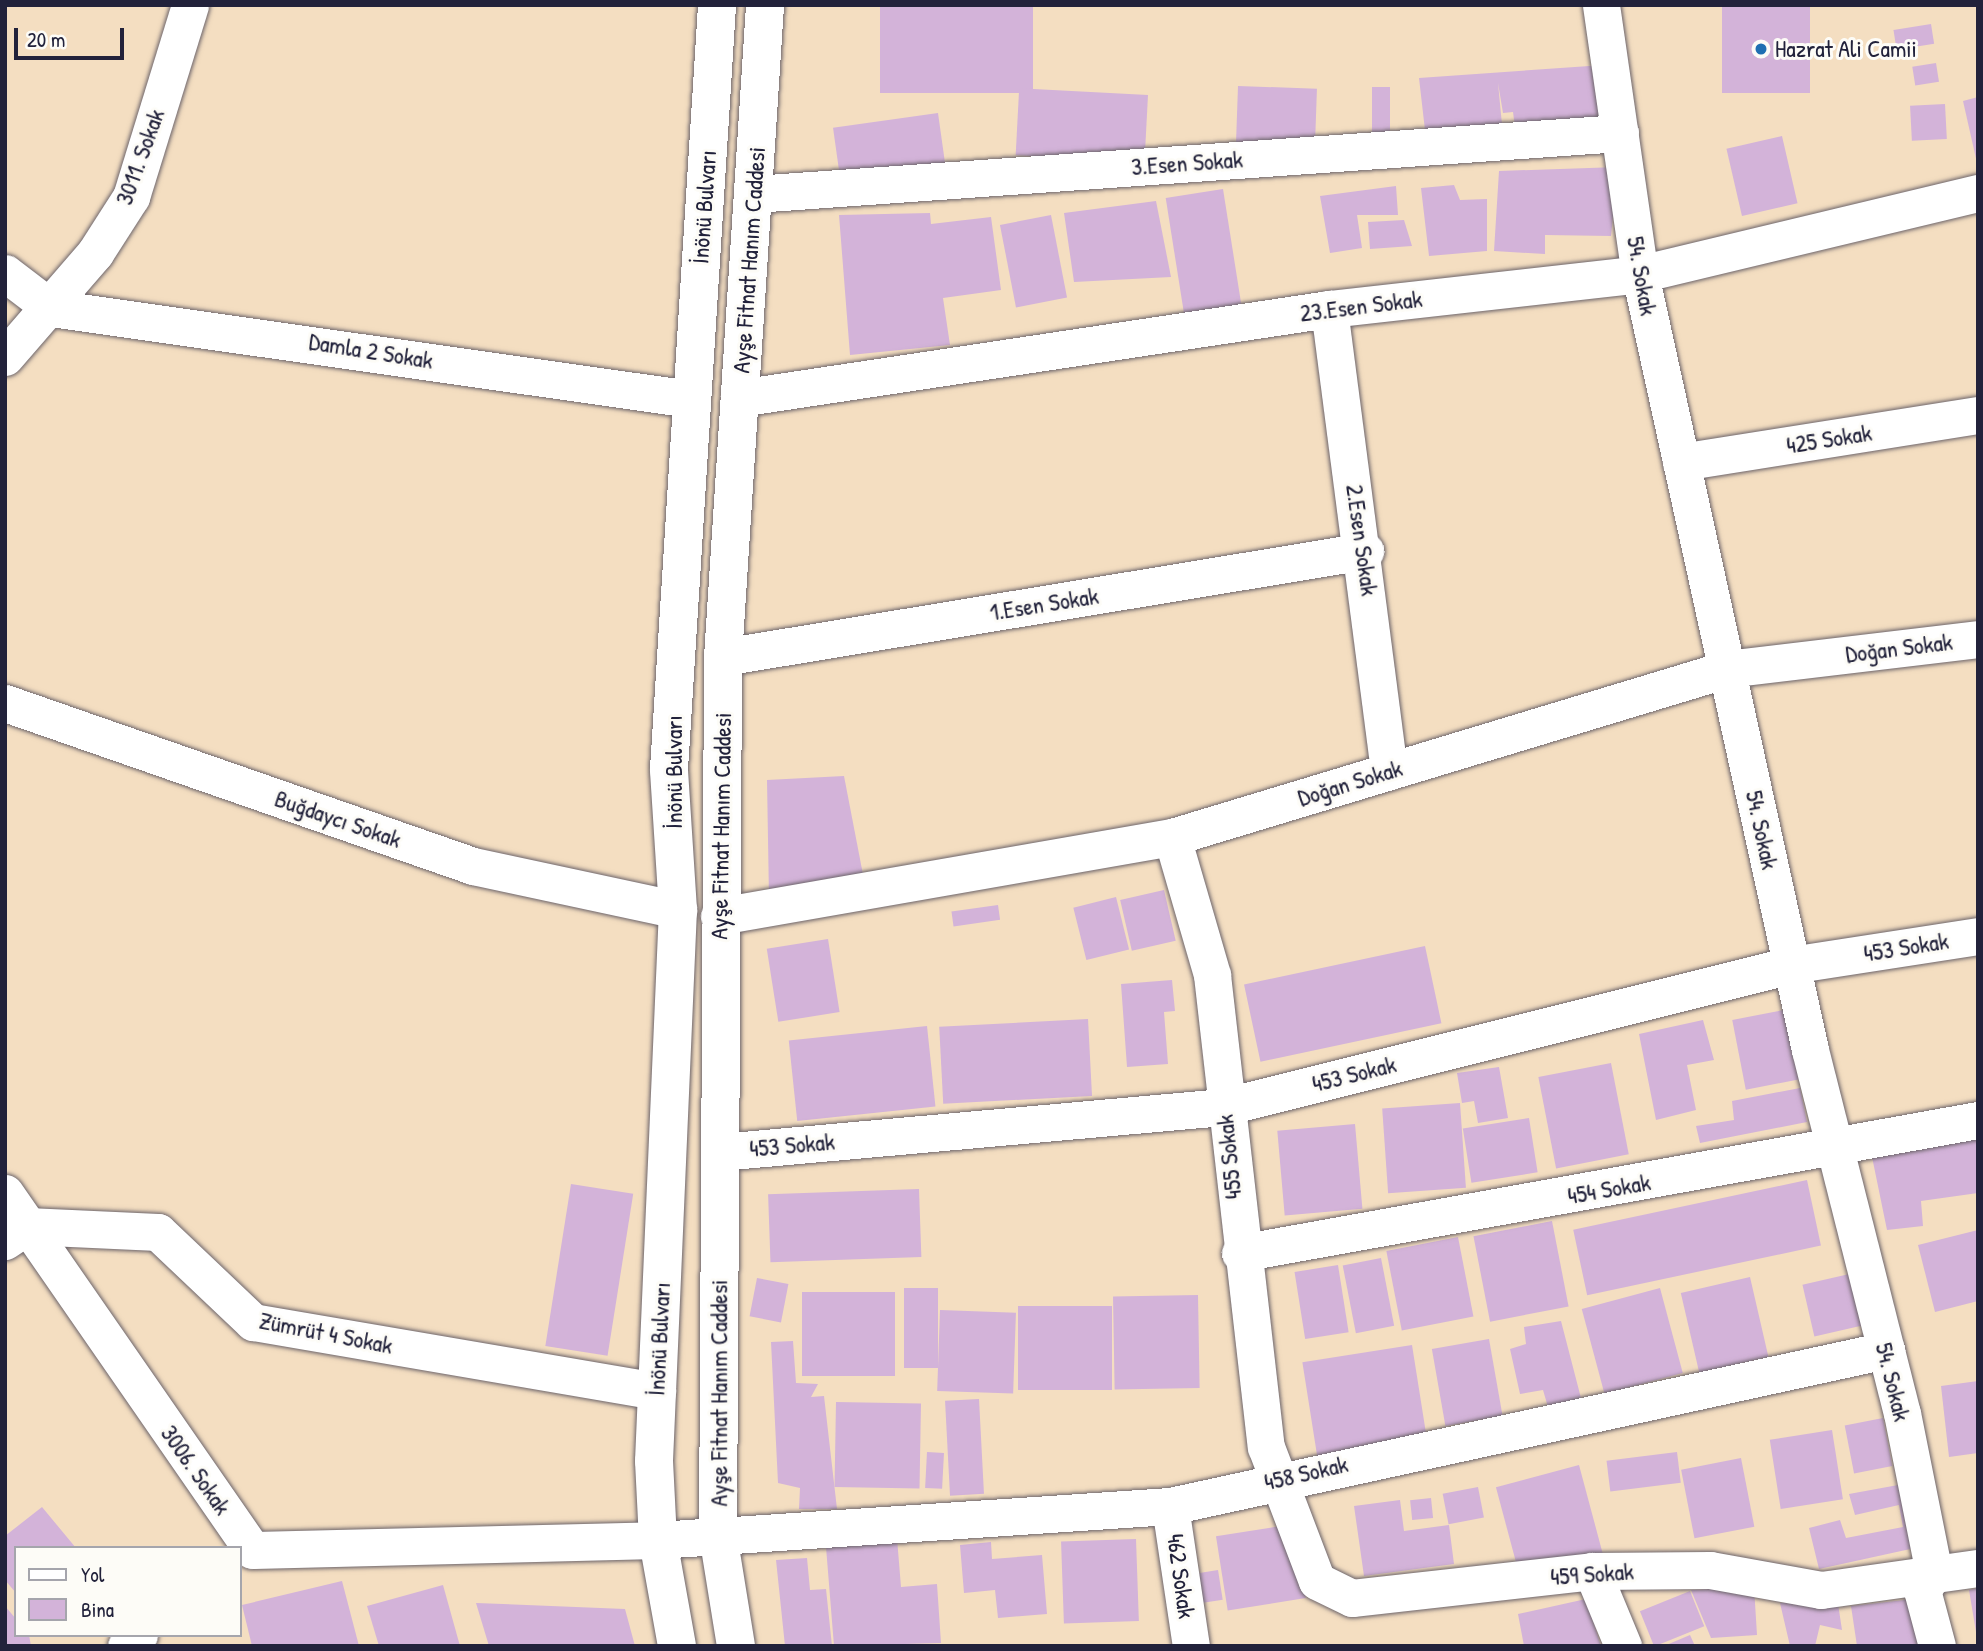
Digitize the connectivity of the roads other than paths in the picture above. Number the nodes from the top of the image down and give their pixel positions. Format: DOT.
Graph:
graph roads {
  1 [pos="190,5"];
  2 [pos="717,5"];
  3 [pos="765,5"];
  4 [pos="1601,5"];
  5 [pos="1620,133"];
  6 [pos="1978,193"];
  7 [pos="754,194"];
  8 [pos="5,273"];
  9 [pos="1640,274"];
  10 [pos="51,308"];
  11 [pos="1329,309"];
  12 [pos="5,357"];
  13 [pos="739,398"];
  14 [pos="690,399"];
  15 [pos="1978,415"];
  16 [pos="1681,462"];
  17 [pos="1365,551"];
  18 [pos="1978,639"];
  19 [pos="723,657"];
  20 [pos="1727,669"];
  21 [pos="5,703"];
  22 [pos="1390,771"];
  23 [pos="1172,837"];
  24 [pos="678,911"];
  25 [pos="719,916"];
  26 [pos="1978,936"];
  27 [pos="1791,965"];
  28 [pos="1223,1107"];
  29 [pos="1978,1120"];
  30 [pos="1838,1149"];
  31 [pos="720,1152"];
  32 [pos="5,1193"];
  33 [pos="16,1234"];
  34 [pos="1240,1253"];
  35 [pos="1886,1350"];
  36 [pos="657,1391"];
  37 [pos="1282,1477"];
  38 [pos="1170,1506"];
  39 [pos="718,1535"];
  40 [pos="658,1540"];
  41 [pos="240,1546"];
  42 [pos="246,1555"];
  43 [pos="1978,1568"];
  44 [pos="1592,1571"];
  45 [pos="1934,1573"];
  46 [pos="677,1646"];
  47 [pos="736,1646"];
  48 [pos="1191,1646"];
  49 [pos="1623,1646"];
  50 [pos="1937,1646"];
  1 -- 10 [label="street, 3011. Sokak"];
  2 -- 14 [label="main road, İnönü Bulvarı"];
  3 -- 7 [label="main road, Ayşe Fitnat Hanım Caddesi"];
  4 -- 5 [label="street, 54. Sokak"];
  5 -- 7 [label="street, 3.Esen Sokak"];
  5 -- 9 [label="street, 54. Sokak"];
  6 -- 9 [label="street, 23.Esen Sokak"];
  7 -- 13 [label="main road, Ayşe Fitnat Hanım Caddesi"];
  8 -- 10 [label="street"];
  9 -- 11 [label="street, 23.Esen Sokak"];
  9 -- 16 [label="street, 54. Sokak"];
  10 -- 12 [label="street, 3011. Sokak"];
  10 -- 14 [label="street, Damla 2 Sokak"];
  11 -- 13 [label="street, 23.Esen Sokak"];
  11 -- 17 [label="street, 2.Esen Sokak"];
  13 -- 19 [label="main road, Ayşe Fitnat Hanım Caddesi"];
  14 -- 24 [label="main road, İnönü Bulvarı"];
  15 -- 16 [label="street, 425 Sokak"];
  16 -- 20 [label="street, 54. Sokak"];
  17 -- 19 [label="street, 1.Esen Sokak"];
  17 -- 22 [label="street, 2.Esen Sokak"];
  18 -- 20 [label="street, Doğan Sokak"];
  19 -- 25 [label="main road, Ayşe Fitnat Hanım Caddesi"];
  20 -- 22 [label="street, Doğan Sokak"];
  20 -- 27 [label="street, 54. Sokak"];
  21 -- 24 [label="street, Buğdaycı Sokak"];
  22 -- 23 [label="street, Doğan Sokak"];
  23 -- 25 [label="street, Doğan Sokak"];
  23 -- 28 [label="street, 455 Sokak"];
  24 -- 36 [label="main road, İnönü Bulvarı"];
  25 -- 31 [label="main road, Ayşe Fitnat Hanım Caddesi"];
  26 -- 27 [label="street, 453 Sokak"];
  27 -- 28 [label="street, 453 Sokak"];
  27 -- 30 [label="street, 54. Sokak"];
  28 -- 31 [label="street, 453 Sokak"];
  28 -- 34 [label="street, 455 Sokak"];
  29 -- 30 [label="street, 454 Sokak"];
  30 -- 34 [label="street, 454 Sokak"];
  30 -- 35 [label="street, 54. Sokak"];
  31 -- 39 [label="main road, Ayşe Fitnat Hanım Caddesi"];
  32 -- 33 [label="street, 3006. Sokak"];
  33 -- 36 [label="street, Zümrüt 4 Sokak"];
  33 -- 41 [label="street, 3006. Sokak"];
  34 -- 37 [label="street, 455 Sokak"];
  35 -- 37 [label="street, 458 Sokak"];
  35 -- 45 [label="street, 54. Sokak"];
  36 -- 40 [label="main road, İnönü Bulvarı"];
  37 -- 38 [label="street, 458 Sokak"];
  37 -- 44 [label="street, 459 Sokak"];
  38 -- 39 [label="street, 458 Sokak"];
  38 -- 48 [label="street, 462 Sokak"];
  39 -- 40 [label="street, 3006. Sokak"];
  39 -- 47 [label="main road, Ayşe Fitnat Hanım Caddesi"];
  40 -- 42 [label="street, 3006. Sokak"];
  40 -- 46 [label="main road"];
  43 -- 45 [label="street, 459 Sokak"];
  44 -- 45 [label="street, 459 Sokak"];
  44 -- 49 [label="street"];
  45 -- 50 [label="street, 54. Sokak"];
}
